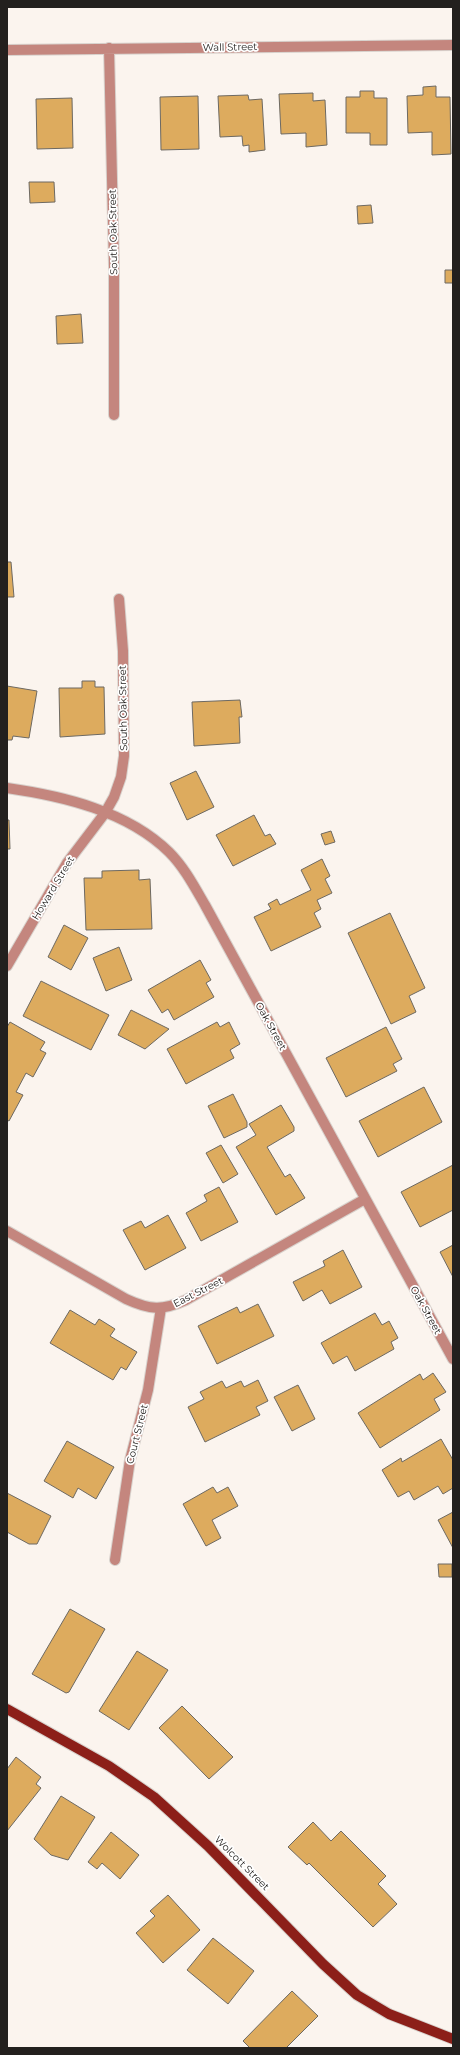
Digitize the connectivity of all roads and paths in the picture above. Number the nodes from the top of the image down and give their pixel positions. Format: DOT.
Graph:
graph roads {
  1 [pos="453,45"];
  2 [pos="109,48"];
  3 [pos="7,50"];
  4 [pos="114,415"];
  5 [pos="119,599"];
  6 [pos="7,788"];
  7 [pos="105,813"];
  8 [pos="7,966"];
  9 [pos="365,1199"];
  10 [pos="7,1231"];
  11 [pos="161,1308"];
  12 [pos="453,1359"];
  13 [pos="115,1560"];
  14 [pos="7,1709"];
  15 [pos="453,2039"];
  1 -- 2 [label="street, Wall Street"];
  2 -- 3 [label="street, Wall Street"];
  2 -- 4 [label="street, South Oak Street"];
  5 -- 7 [label="street, South Oak Street"];
  6 -- 7 [label="street, Oak Street"];
  7 -- 8 [label="street, Howard Street"];
  7 -- 9 [label="street, Oak Street"];
  9 -- 11 [label="street, East Street"];
  9 -- 12 [label="street, Oak Street"];
  10 -- 11 [label="street, East Street"];
  11 -- 13 [label="street, Court Street"];
  14 -- 15 [label="main road, Wolcott Street"];
}
